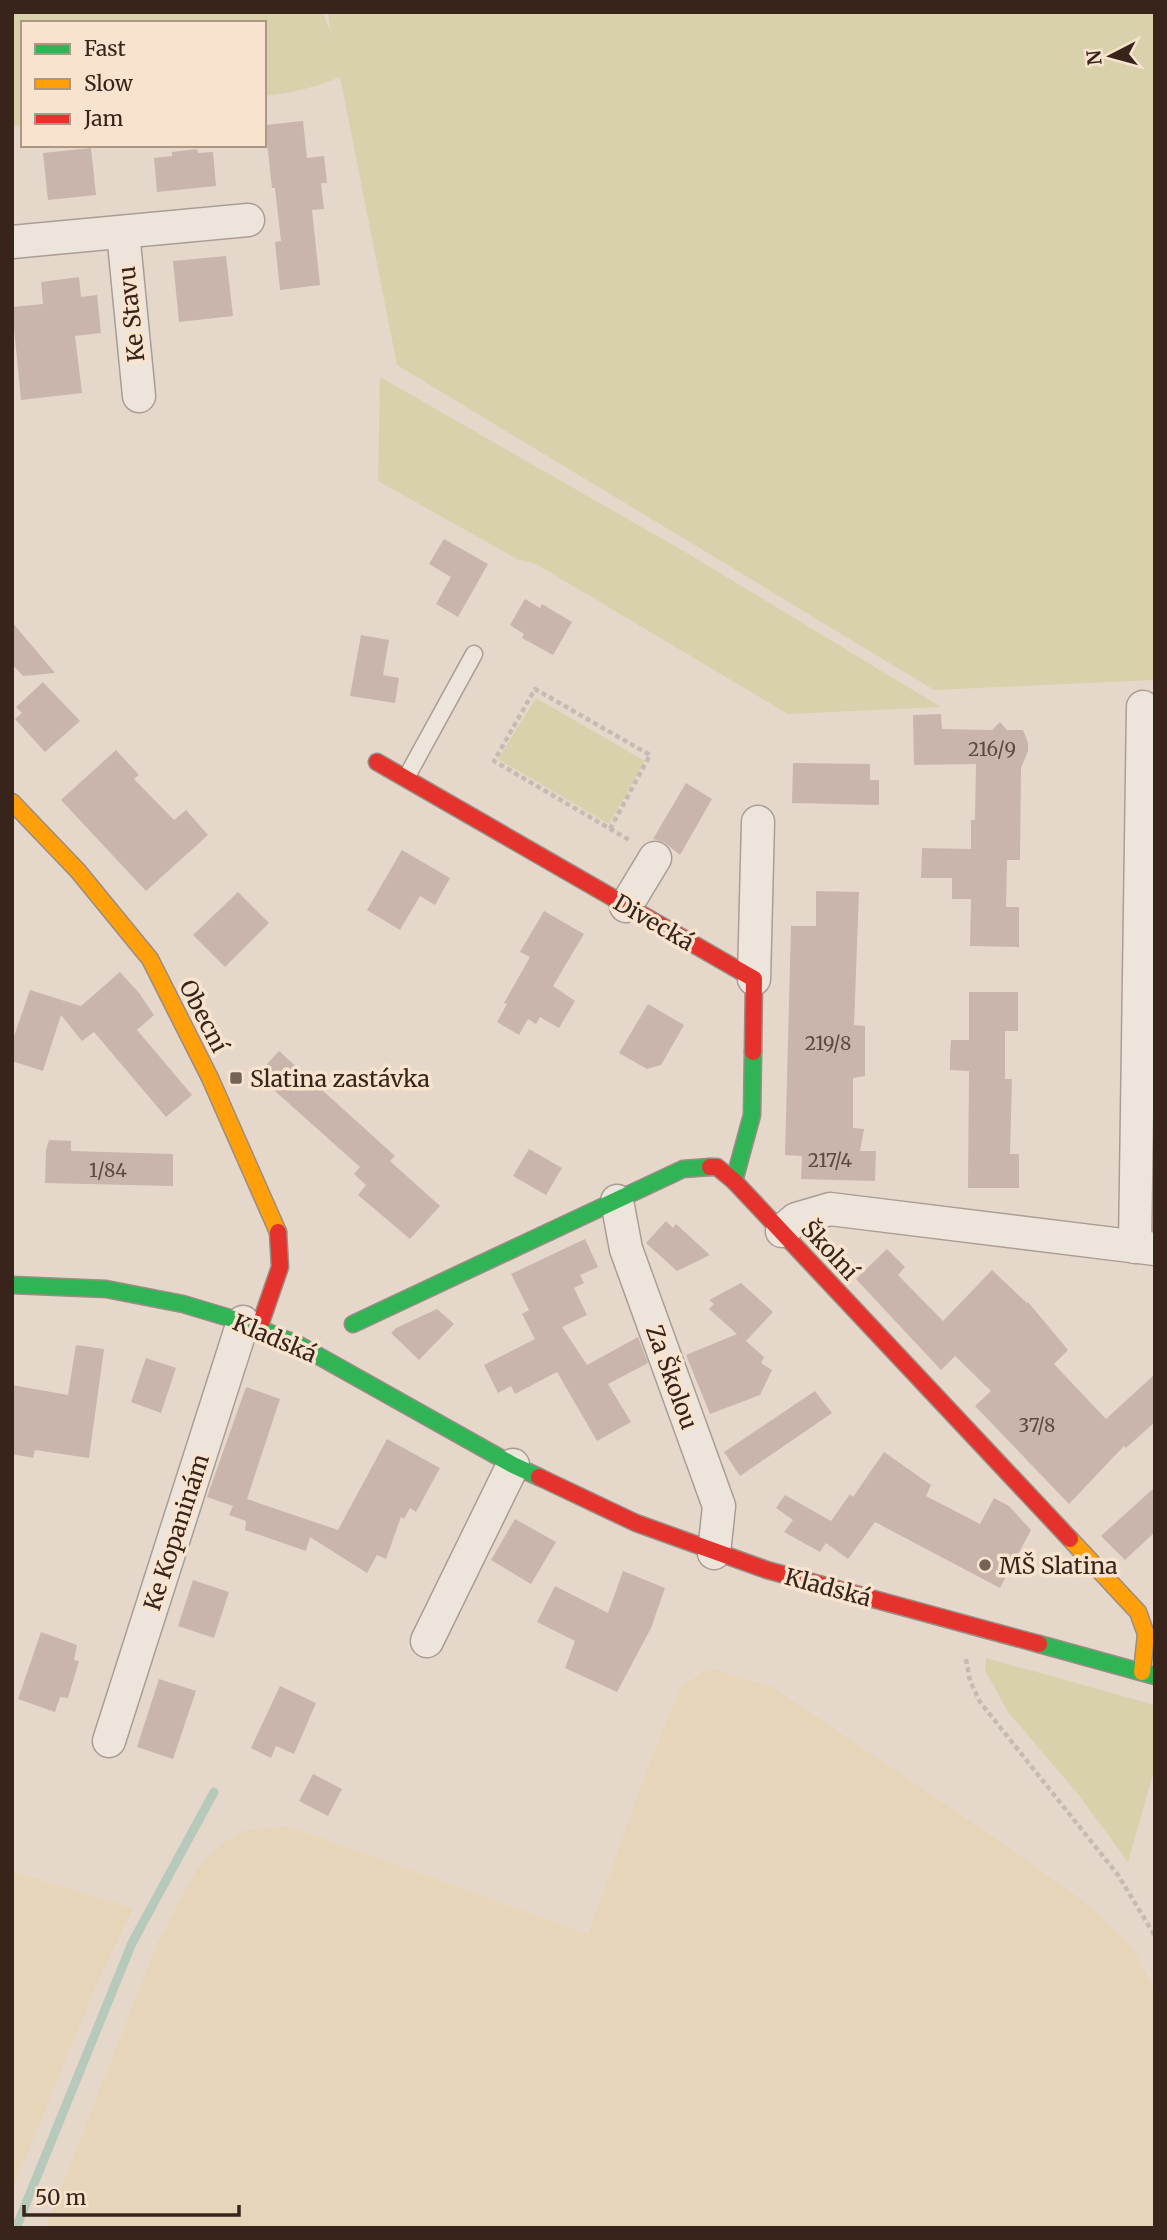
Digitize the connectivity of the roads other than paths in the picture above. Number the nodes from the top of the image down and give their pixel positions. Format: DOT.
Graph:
graph roads {
  1 [pos="248,220"];
  2 [pos="123,232"];
  3 [pos="12,242"];
  4 [pos="139,396"];
  5 [pos="474,654"];
  6 [pos="1143,707"];
  7 [pos="377,762"];
  8 [pos="406,778"];
  9 [pos="12,802"];
  10 [pos="758,822"];
  11 [pos="645,851"];
  12 [pos="626,906"];
  13 [pos="754,979"];
  14 [pos="734,1181"];
  15 [pos="617,1201"];
  16 [pos="782,1231"];
  17 [pos="1145,1248"];
  18 [pos="12,1284"];
  19 [pos="353,1324"];
  20 [pos="251,1325"];
  21 [pos="513,1465"];
  22 [pos="714,1553"];
  23 [pos="427,1641"];
  24 [pos="1148,1674"];
  25 [pos="109,1741"];
  1 -- 2 [label="street"];
  2 -- 3 [label="street"];
  2 -- 4 [label="street, Ke Stavu"];
  5 -- 8 [label="lane"];
  6 -- 17 [label="street"];
  7 -- 8 [label="street, Divecká"];
  8 -- 12 [label="street, Divecká"];
  9 -- 20 [label="street, Obecní"];
  10 -- 13 [label="street"];
  11 -- 12 [label="street"];
  12 -- 13 [label="street, Divecká"];
  13 -- 14 [label="street"];
  14 -- 15 [label="street, Školní"];
  14 -- 16 [label="street, Školní"];
  15 -- 19 [label="street, Školní"];
  15 -- 22 [label="street, Za Školou"];
  16 -- 17 [label="street"];
  16 -- 24 [label="street, Školní"];
  18 -- 20 [label="street, Kladská"];
  20 -- 21 [label="street, Kladská"];
  20 -- 25 [label="street, Ke Kopaninám"];
  21 -- 22 [label="street, Kladská"];
  21 -- 23 [label="street"];
  22 -- 24 [label="street, Kladská"];
}
